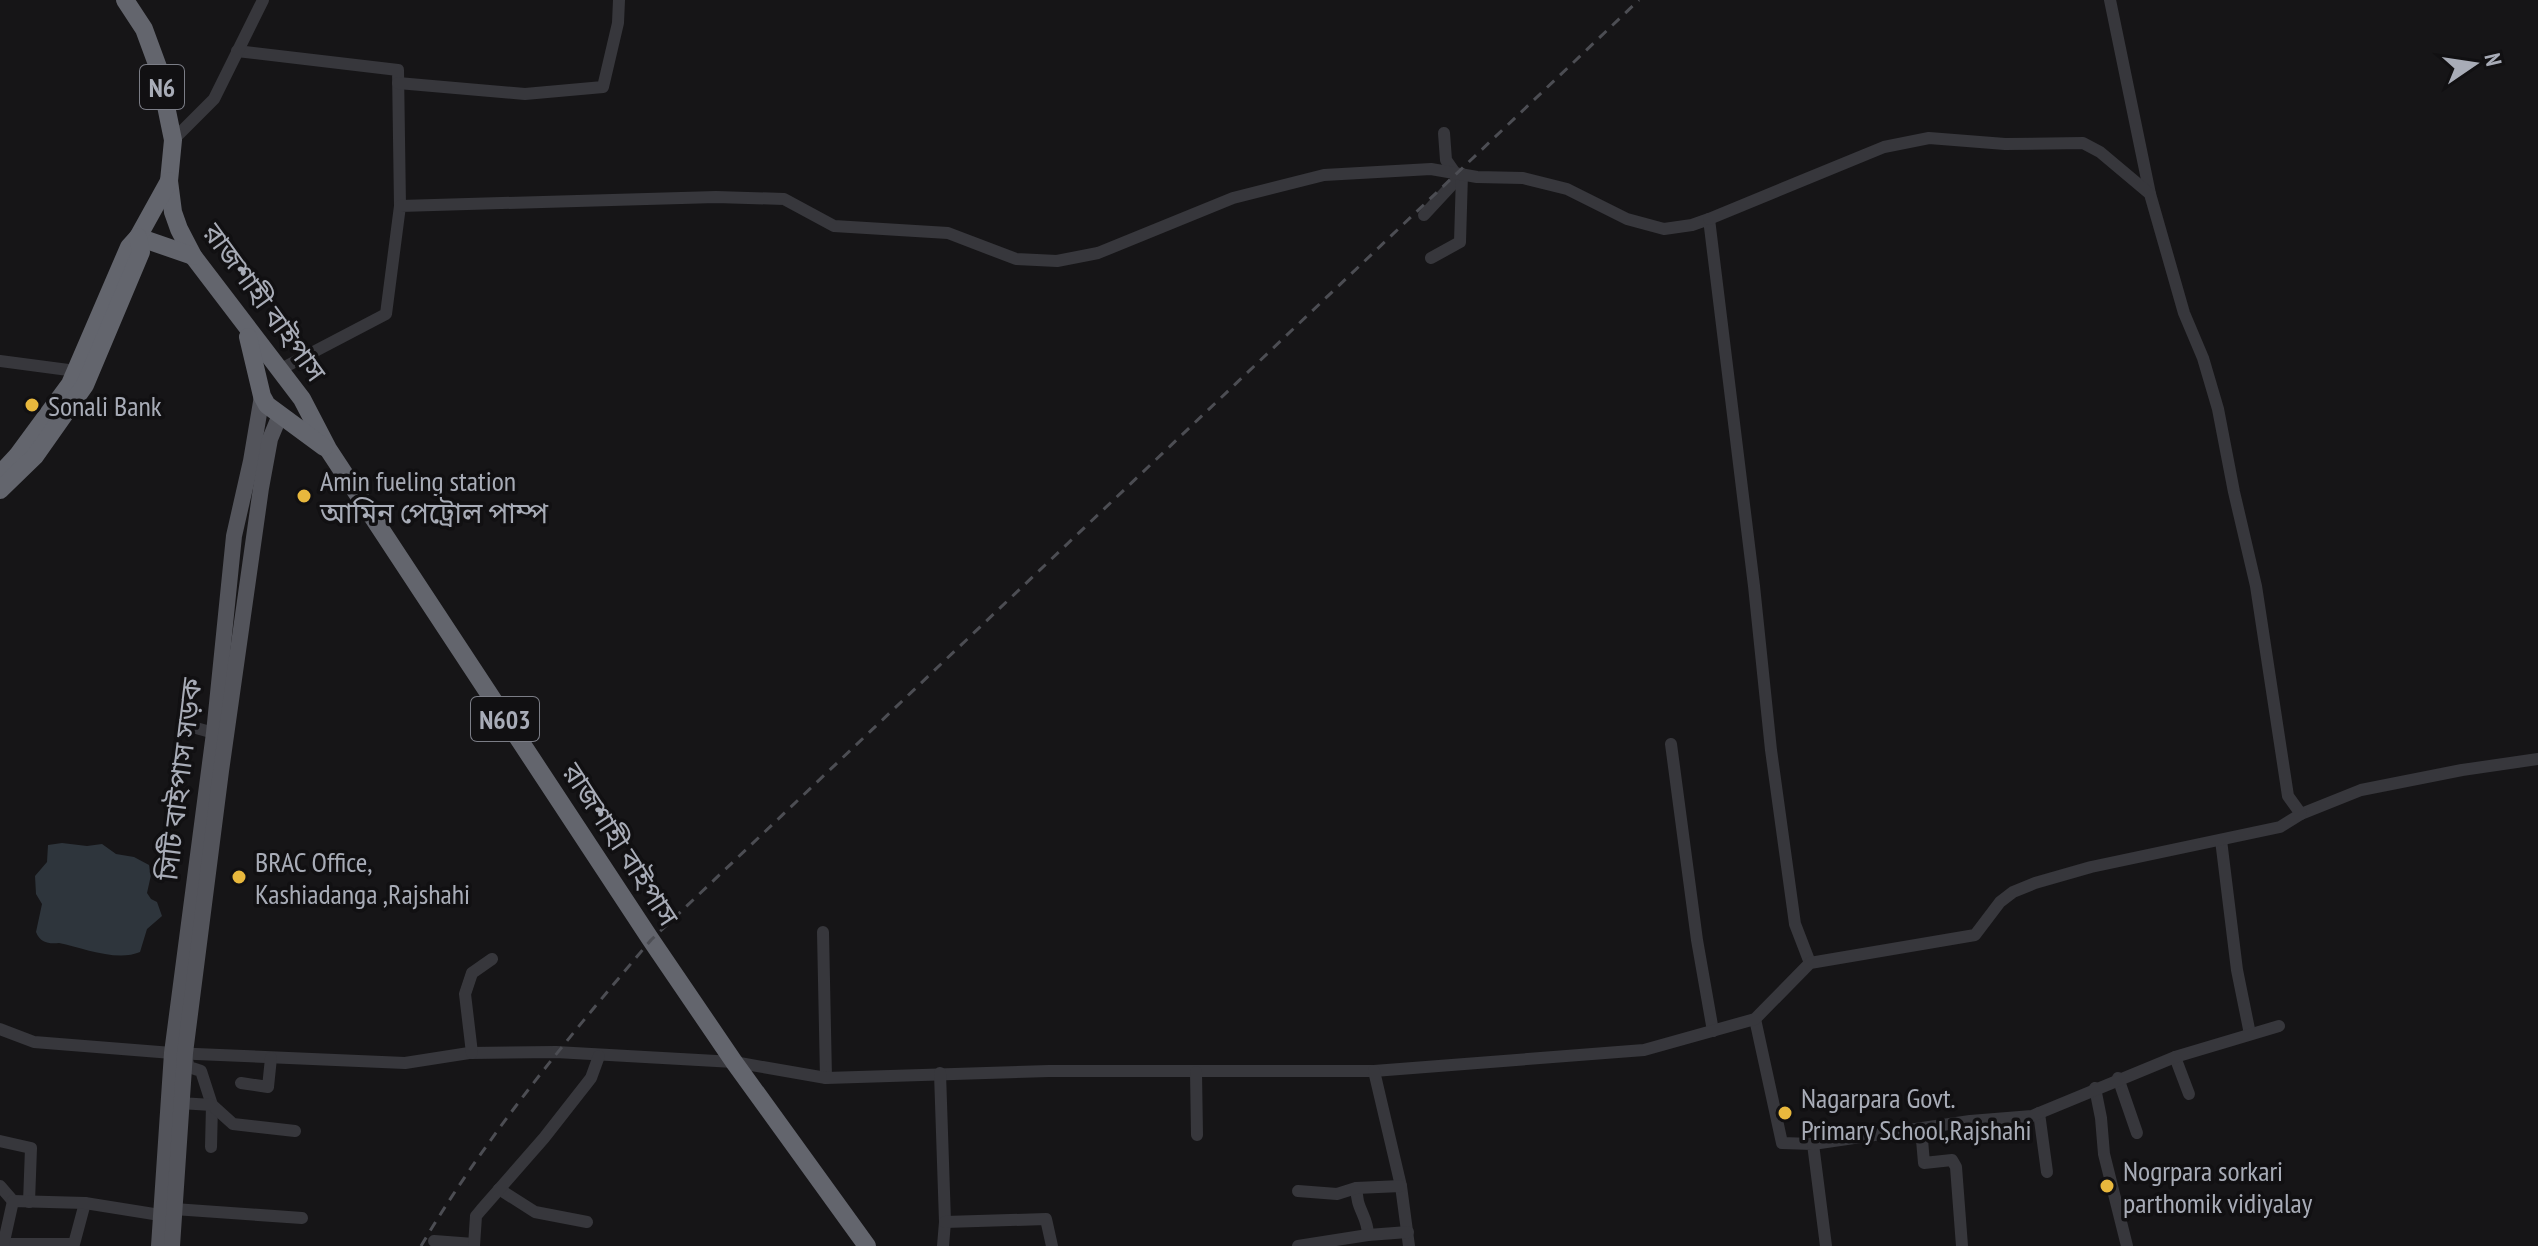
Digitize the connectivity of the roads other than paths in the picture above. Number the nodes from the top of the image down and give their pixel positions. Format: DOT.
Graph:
graph roads {
  1 [pos="125,0"];
  2 [pos="263,0"];
  3 [pos="619,0"];
  4 [pos="2110,0"];
  5 [pos="237,51"];
  6 [pos="398,83"];
  7 [pos="1444,133"];
  8 [pos="173,140"];
  9 [pos="1458,174"];
  10 [pos="169,181"];
  11 [pos="2150,194"];
  12 [pos="400,206"];
  13 [pos="1424,215"];
  14 [pos="1709,219"];
  15 [pos="138,237"];
  16 [pos="193,256"];
  17 [pos="1431,258"];
  18 [pos="243,323"];
  19 [pos="0,361"];
  20 [pos="279,370"];
  21 [pos="76,371"];
  22 [pos="262,396"];
  23 [pos="302,399"];
  24 [pos="280,415"];
  25 [pos="328,449"];
  26 [pos="0,474"];
  27 [pos="0,490"];
  28 [pos="196,728"];
  29 [pos="214,733"];
  30 [pos="1671,744"];
  31 [pos="2538,759"];
  32 [pos="2301,814"];
  33 [pos="2221,840"];
  34 [pos="823,932"];
  35 [pos="492,959"];
  36 [pos="1810,963"];
  37 [pos="1755,1019"];
  38 [pos="2279,1026"];
  39 [pos="0,1029"];
  40 [pos="1713,1031"];
  41 [pos="2250,1034"];
  42 [pos="178,1053"];
  43 [pos="472,1053"];
  44 [pos="599,1056"];
  45 [pos="2175,1057"];
  46 [pos="271,1058"];
  47 [pos="734,1062"];
  48 [pos="1374,1071"];
  49 [pos="1196,1072"];
  50 [pos="940,1073"];
  51 [pos="826,1078"];
  52 [pos="2118,1078"];
  53 [pos="241,1083"];
  54 [pos="2095,1088"];
  55 [pos="2189,1094"];
  56 [pos="180,1103"];
  57 [pos="212,1105"];
  58 [pos="2039,1113"];
  59 [pos="1921,1128"];
  60 [pos="295,1131"];
  61 [pos="2137,1133"];
  62 [pos="1197,1135"];
  63 [pos="0,1141"];
  64 [pos="1813,1144"];
  65 [pos="211,1147"];
  66 [pos="2047,1172"];
  67 [pos="0,1186"];
  68 [pos="1401,1186"];
  69 [pos="1357,1188"];
  70 [pos="499,1189"];
  71 [pos="1298,1191"];
  72 [pos="13,1201"];
  73 [pos="29,1202"];
  74 [pos="85,1203"];
  75 [pos="167,1212"];
  76 [pos="302,1218"];
  77 [pos="587,1222"];
  78 [pos="945,1222"];
  79 [pos="1408,1232"];
  80 [pos="1368,1235"];
  81 [pos="434,1241"];
  82 [pos="3,1245"];
  83 [pos="474,1245"];
  84 [pos="159,1246"];
  85 [pos="172,1246"];
  86 [pos="867,1246"];
  87 [pos="943,1246"];
  88 [pos="1052,1246"];
  89 [pos="1298,1246"];
  90 [pos="1409,1246"];
  91 [pos="1826,1246"];
  92 [pos="1962,1246"];
  93 [pos="2127,1246"];
  1 -- 8 [label="highway, N6"];
  2 -- 5 [label="street"];
  3 -- 6 [label="street"];
  4 -- 11 [label="street"];
  5 -- 6 [label="street"];
  5 -- 8 [label="street"];
  6 -- 12 [label="street"];
  7 -- 9 [label="street"];
  8 -- 10 [label="highway, N6"];
  9 -- 12 [label="street"];
  9 -- 13 [label="street"];
  9 -- 14 [label="street"];
  9 -- 17 [label="street"];
  10 -- 15 [label="highway, N6"];
  10 -- 16 [label="highway, রাজশাহী বাইপাস / N603"];
  11 -- 14 [label="street"];
  11 -- 32 [label="street"];
  12 -- 20 [label="street"];
  14 -- 36 [label="street"];
  15 -- 16 [label="highway"];
  15 -- 21 [label="highway, N6"];
  15 -- 27 [label="highway, N6"];
  16 -- 18 [label="highway, রাজশাহী বাইপাস / N603"];
  18 -- 20 [label="highway, রাজশাহী বাইপাস / N603"];
  18 -- 22 [label="highway, সিটি বাইপাস সড়ক / N603"];
  19 -- 21 [label="street"];
  20 -- 23 [label="highway, রাজশাহী বাইপাস / N603"];
  21 -- 26 [label="highway, N6"];
  22 -- 24 [label="highway"];
  22 -- 29 [label="main road, সিটি বাইপাস সড়ক"];
  23 -- 24 [label="highway"];
  23 -- 25 [label="highway, রাজশাহী বাইপাস / N603"];
  24 -- 25 [label="highway"];
  24 -- 42 [label="main road"];
  25 -- 47 [label="highway, রাজশাহী বাইপাস / N603"];
  28 -- 29 [label="street"];
  29 -- 42 [label="main road, সিটি বাইপাস সড়ক"];
  30 -- 40 [label="street"];
  31 -- 32 [label="street"];
  32 -- 33 [label="street"];
  33 -- 36 [label="street"];
  33 -- 41 [label="street"];
  34 -- 51 [label="street"];
  35 -- 43 [label="street"];
  36 -- 37 [label="street"];
  37 -- 40 [label="street"];
  37 -- 64 [label="street"];
  38 -- 41 [label="street"];
  39 -- 42 [label="street"];
  40 -- 48 [label="street"];
  41 -- 45 [label="street"];
  42 -- 46 [label="street"];
  42 -- 56 [label="main road"];
  42 -- 57 [label="street"];
  42 -- 75 [label="main road, সিটি বাইপাস সড়ক"];
  43 -- 44 [label="street"];
  43 -- 46 [label="street"];
  44 -- 47 [label="street"];
  44 -- 70 [label="street"];
  45 -- 52 [label="street"];
  45 -- 55 [label="street"];
  46 -- 53 [label="street"];
  47 -- 51 [label="street"];
  47 -- 86 [label="highway, রাজশাহী বাইপাস / N603"];
  48 -- 49 [label="street"];
  48 -- 68 [label="street"];
  49 -- 50 [label="street"];
  49 -- 62 [label="street"];
  50 -- 51 [label="street"];
  50 -- 78 [label="street"];
  52 -- 54 [label="street"];
  52 -- 61 [label="street"];
  54 -- 58 [label="street"];
  54 -- 93 [label="street"];
  56 -- 57 [label="street"];
  56 -- 75 [label="main road"];
  57 -- 60 [label="street"];
  57 -- 65 [label="street"];
  58 -- 59 [label="street"];
  58 -- 66 [label="street"];
  59 -- 64 [label="street"];
  59 -- 92 [label="street"];
  63 -- 73 [label="street"];
  64 -- 91 [label="street"];
  67 -- 72 [label="street"];
  68 -- 69 [label="street"];
  68 -- 79 [label="street"];
  69 -- 71 [label="street"];
  69 -- 80 [label="street"];
  70 -- 77 [label="street"];
  70 -- 83 [label="street"];
  72 -- 73 [label="street"];
  72 -- 82 [label="street"];
  73 -- 74 [label="street"];
  74 -- 75 [label="street"];
  74 -- 82 [label="street"];
  75 -- 76 [label="street"];
  75 -- 84 [label="main road, সিটি বাইপাস সড়ক"];
  75 -- 85 [label="main road"];
  78 -- 87 [label="street"];
  78 -- 88 [label="street"];
  79 -- 80 [label="street"];
  79 -- 90 [label="street"];
  80 -- 89 [label="street"];
  81 -- 83 [label="street"];
}
